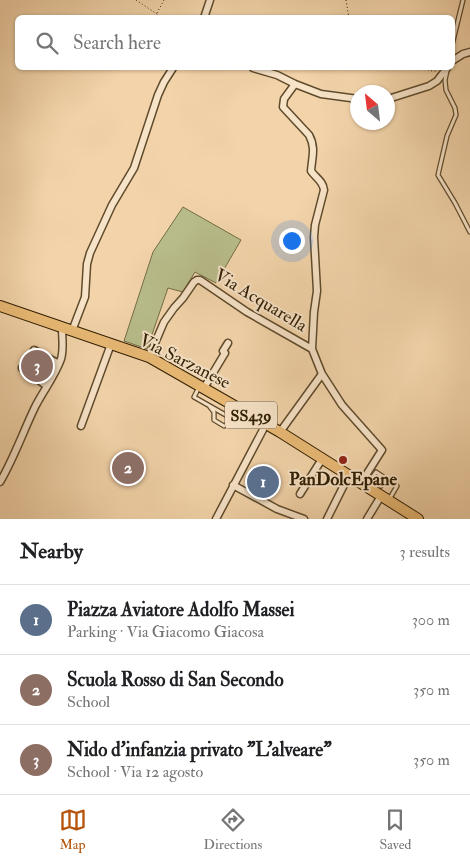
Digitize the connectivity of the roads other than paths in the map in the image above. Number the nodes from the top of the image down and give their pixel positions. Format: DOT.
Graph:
graph roads {
  1 [pos="210,0"];
  2 [pos="463,0"];
  3 [pos="205,15"];
  4 [pos="455,33"];
  5 [pos="470,52"];
  6 [pos="455,59"];
  7 [pos="172,70"];
  8 [pos="260,70"];
  9 [pos="444,70"];
  10 [pos="446,70"];
  11 [pos="294,84"];
  12 [pos="395,97"];
  13 [pos="350,98"];
  14 [pos="470,232"];
  15 [pos="0,306"];
  16 [pos="62,328"];
  17 [pos="72,331"];
  18 [pos="228,342"];
  19 [pos="111,344"];
  20 [pos="312,349"];
  21 [pos="34,353"];
  22 [pos="148,357"];
  23 [pos="59,364"];
  24 [pos="22,368"];
  25 [pos="322,374"];
  26 [pos="47,386"];
  27 [pos="202,387"];
  28 [pos="210,407"];
  29 [pos="219,412"];
  30 [pos="214,415"];
  31 [pos="266,424"];
  32 [pos="81,426"];
  33 [pos="280,432"];
  34 [pos="322,459"];
  35 [pos="349,475"];
  36 [pos="1,478"];
  37 [pos="361,483"];
  38 [pos="233,485"];
  39 [pos="300,494"];
  40 [pos="383,494"];
  41 [pos="216,519"];
  42 [pos="302,519"];
  43 [pos="327,519"];
  44 [pos="368,519"];
  45 [pos="418,519"];
  1 -- 3 [label="street"];
  2 -- 4 [label="lane"];
  5 -- 6 [label="street"];
  7 -- 17 [label="street"];
  8 -- 11 [label="street"];
  9 -- 12 [label="street"];
  10 -- 14 [label="lane"];
  11 -- 13 [label="street"];
  11 -- 20 [label="street, Via Acquarella"];
  15 -- 16 [label="main road, Via Sarzanese / SS439"];
  16 -- 17 [label="main road, Via Sarzanese / SS439"];
  16 -- 23 [label="street"];
  17 -- 19 [label="main road, Via Sarzanese / SS439"];
  18 -- 27 [label="street"];
  19 -- 22 [label="main road, Via Sarzanese / SS439"];
  19 -- 32 [label="street"];
  20 -- 22 [label="street, Via Acquarella"];
  20 -- 25 [label="street, Via Acquarella"];
  21 -- 23 [label="street"];
  22 -- 27 [label="main road, Via Sarzanese / SS439"];
  23 -- 26 [label="street"];
  24 -- 26 [label="street"];
  25 -- 33 [label="street"];
  25 -- 37 [label="street, Via Acquarella"];
  26 -- 36 [label="street"];
  27 -- 28 [label="lane"];
  27 -- 31 [label="main road, Via Sarzanese / SS439"];
  28 -- 29 [label="lane"];
  28 -- 30 [label="lane"];
  29 -- 30 [label="lane"];
  29 -- 30 [label="lane"];
  31 -- 33 [label="main road, Via Sarzanese / SS439"];
  31 -- 38 [label="street"];
  33 -- 34 [label="main road, Via Sarzanese / SS439"];
  34 -- 35 [label="main road, Via Sarzanese / SS439"];
  34 -- 39 [label="street"];
  35 -- 37 [label="main road, Via Sarzanese / SS439"];
  35 -- 43 [label="street"];
  37 -- 40 [label="main road, Via Sarzanese / SS439"];
  38 -- 41 [label="street"];
  38 -- 42 [label="street"];
  40 -- 40 [label="lane"];
  40 -- 44 [label="street"];
  40 -- 45 [label="main road, Via Sarzanese / SS439"];
}
